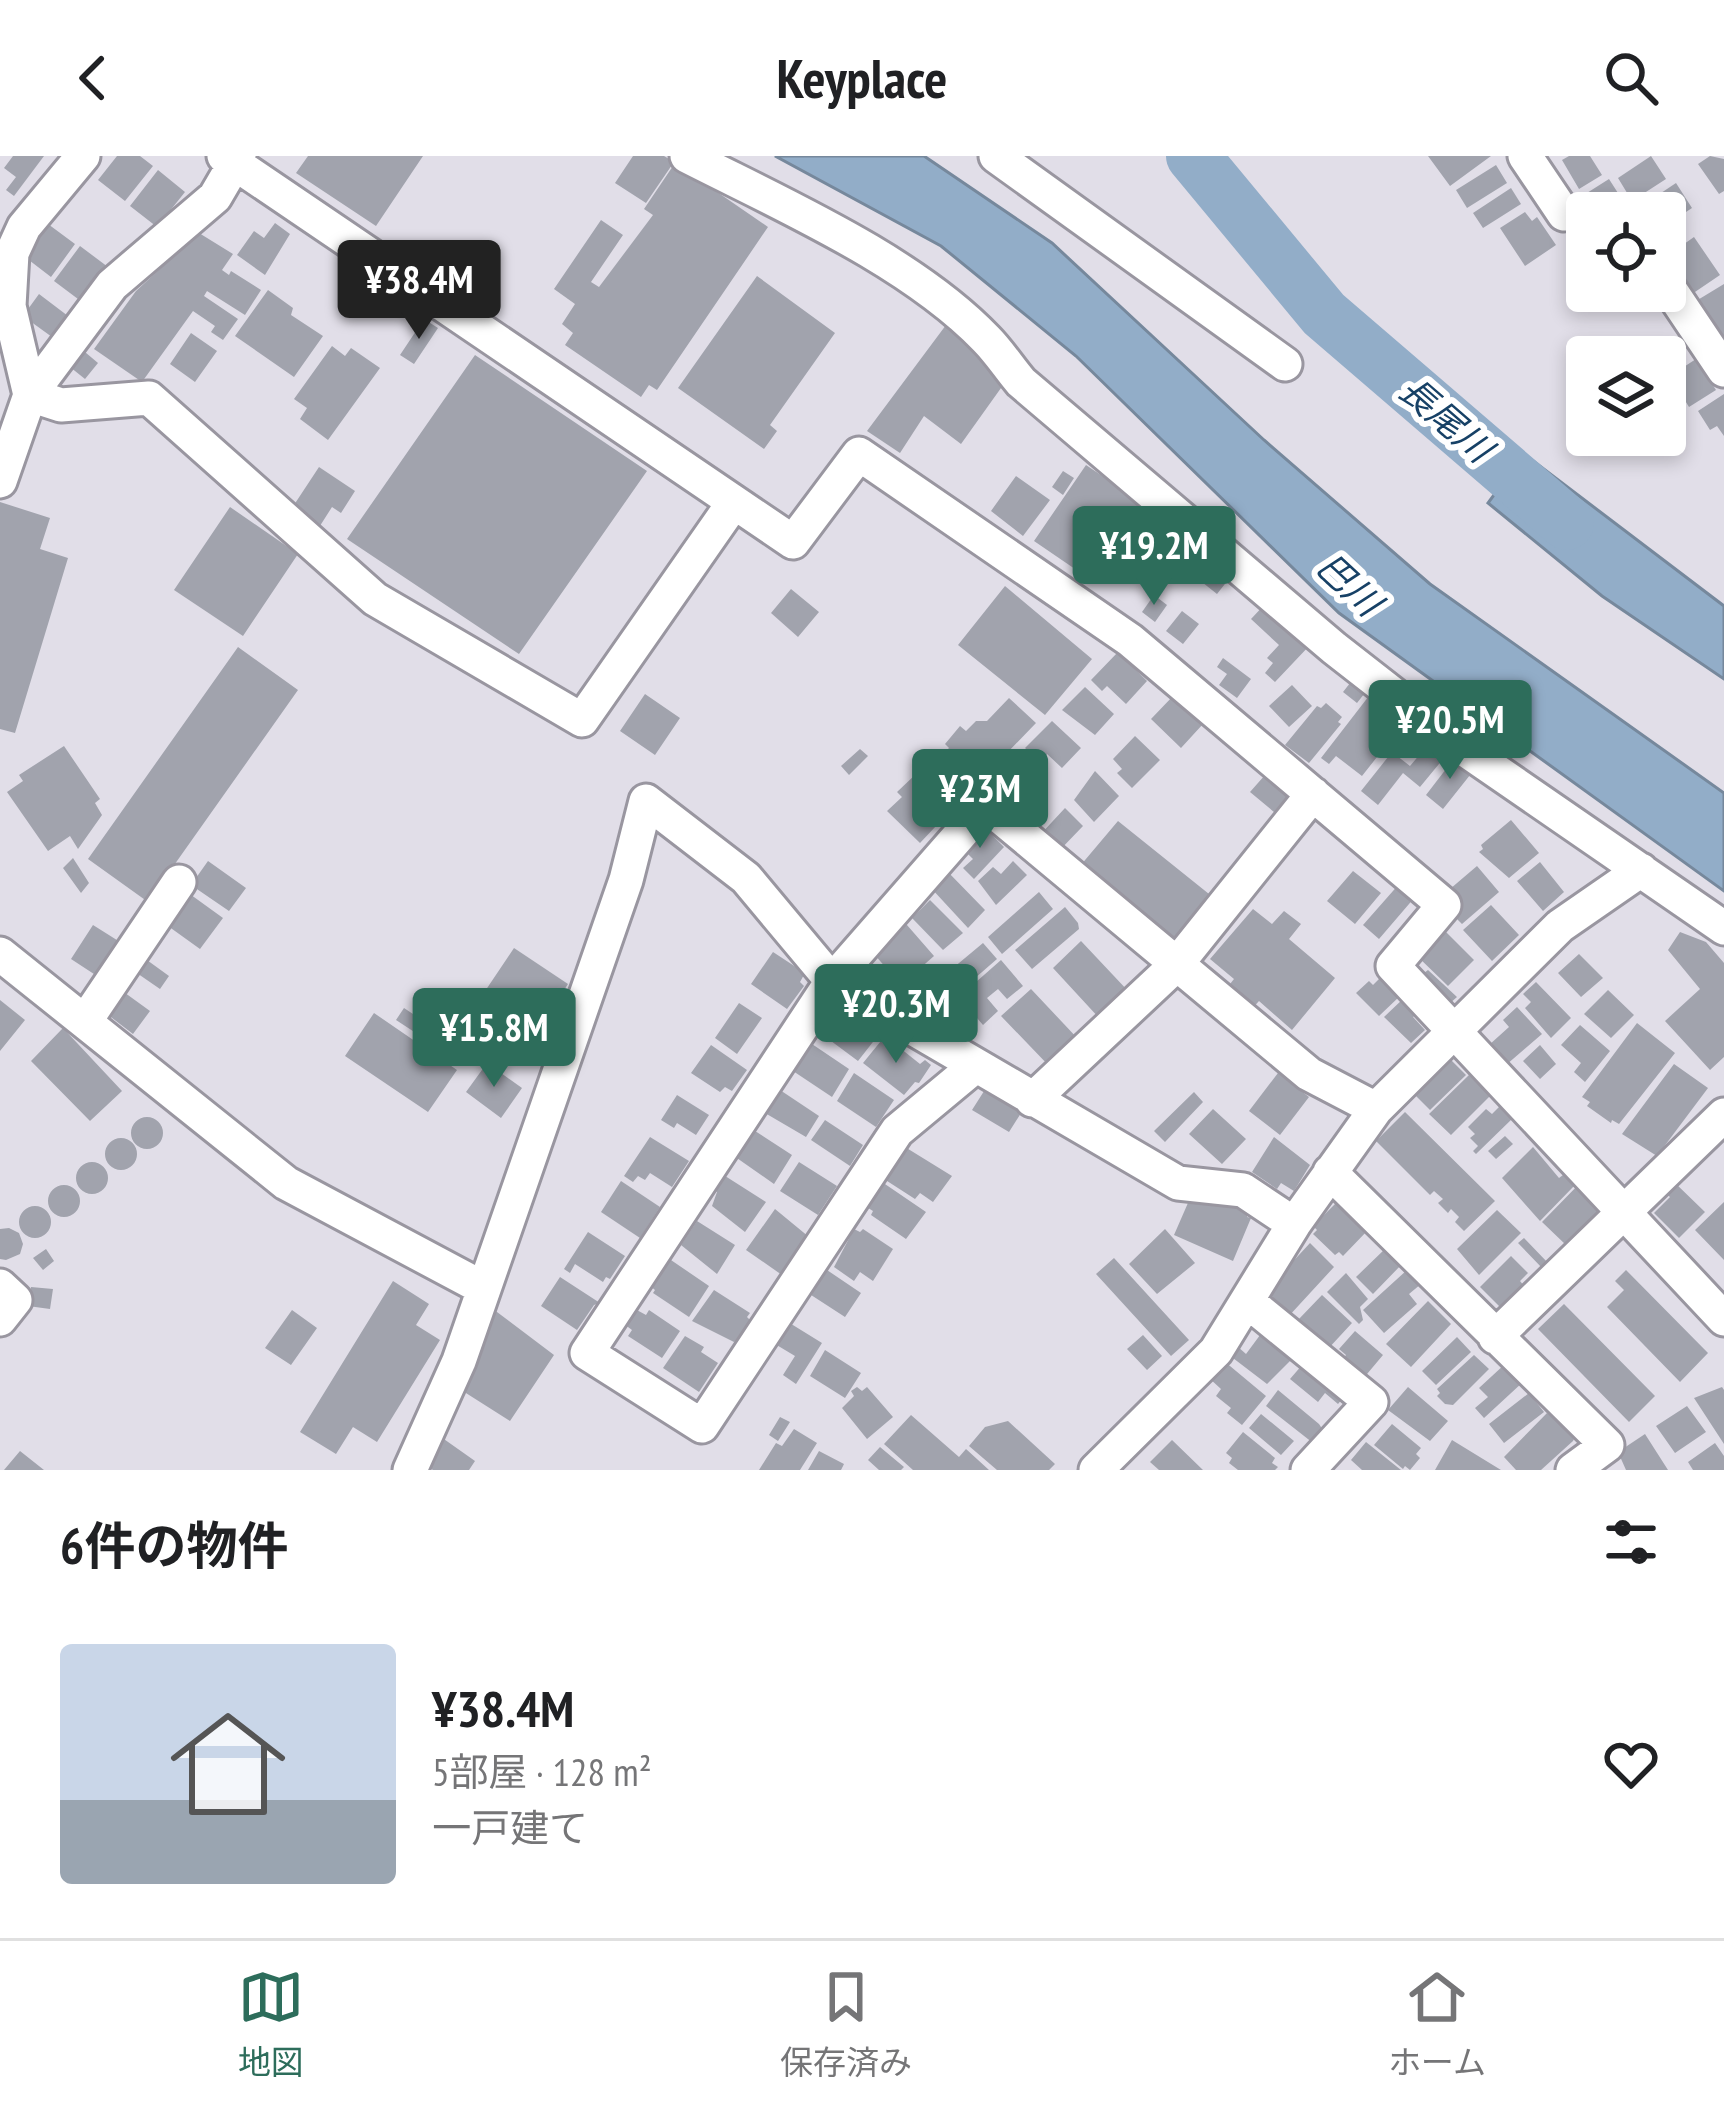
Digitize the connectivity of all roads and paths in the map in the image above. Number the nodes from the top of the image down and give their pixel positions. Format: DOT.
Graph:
graph roads {
  1 [pos="83,156"];
  2 [pos="687,156"];
  3 [pos="996,156"];
  4 [pos="1525,156"];
  5 [pos="233,160"];
  6 [pos="0,206"];
  7 [pos="1564,214"];
  8 [pos="12,253"];
  9 [pos="1685,312"];
  10 [pos="1285,364"];
  11 [pos="1724,370"];
  12 [pos="30,395"];
  13 [pos="0,481"];
  14 [pos="734,502"];
  15 [pos="1312,794"];
  16 [pos="1641,870"];
  17 [pos="179,882"];
  18 [pos="1724,928"];
  19 [pos="0,954"];
  20 [pos="1176,965"];
  21 [pos="832,980"];
  22 [pos="86,1020"];
  23 [pos="1454,1031"];
  24 [pos="974,1066"];
  25 [pos="1032,1100"];
  26 [pos="1376,1109"];
  27 [pos="1724,1115"];
  28 [pos="1330,1172"];
  29 [pos="1625,1214"];
  30 [pos="1294,1224"];
  31 [pos="0,1286"];
  32 [pos="483,1288"];
  33 [pos="1247,1301"];
  34 [pos="0,1319"];
  35 [pos="1724,1319"];
  36 [pos="1495,1337"];
  37 [pos="1112,1464"];
  38 [pos="410,1470"];
  39 [pos="1308,1470"];
  40 [pos="1574,1470"];
  1 -- 8 [label="street"];
  2 -- 16 [label="street"];
  3 -- 10 [label="street"];
  4 -- 7 [label="street"];
  5 -- 12 [label="street"];
  5 -- 14 [label="street"];
  6 -- 8 [label="street"];
  8 -- 12 [label="street"];
  9 -- 11 [label="street"];
  12 -- 13 [label="street"];
  12 -- 14 [label="street"];
  14 -- 15 [label="street"];
  15 -- 20 [label="street"];
  15 -- 23 [label="street"];
  16 -- 18 [label="street"];
  16 -- 23 [label="street"];
  17 -- 22 [label="street"];
  19 -- 22 [label="street"];
  20 -- 21 [label="street"];
  20 -- 25 [label="street"];
  20 -- 26 [label="street"];
  21 -- 24 [label="street"];
  21 -- 24 [label="street"];
  21 -- 32 [label="street"];
  22 -- 32 [label="street"];
  23 -- 26 [label="street"];
  23 -- 29 [label="street"];
  24 -- 25 [label="street"];
  25 -- 30 [label="street"];
  26 -- 28 [label="street"];
  27 -- 29 [label="street"];
  28 -- 30 [label="street"];
  28 -- 36 [label="street"];
  29 -- 35 [label="street"];
  29 -- 36 [label="street"];
  30 -- 33 [label="street"];
  31 -- 34 [label="street"];
  32 -- 38 [label="street"];
  33 -- 37 [label="street"];
  33 -- 39 [label="street"];
  36 -- 40 [label="street"];
}
